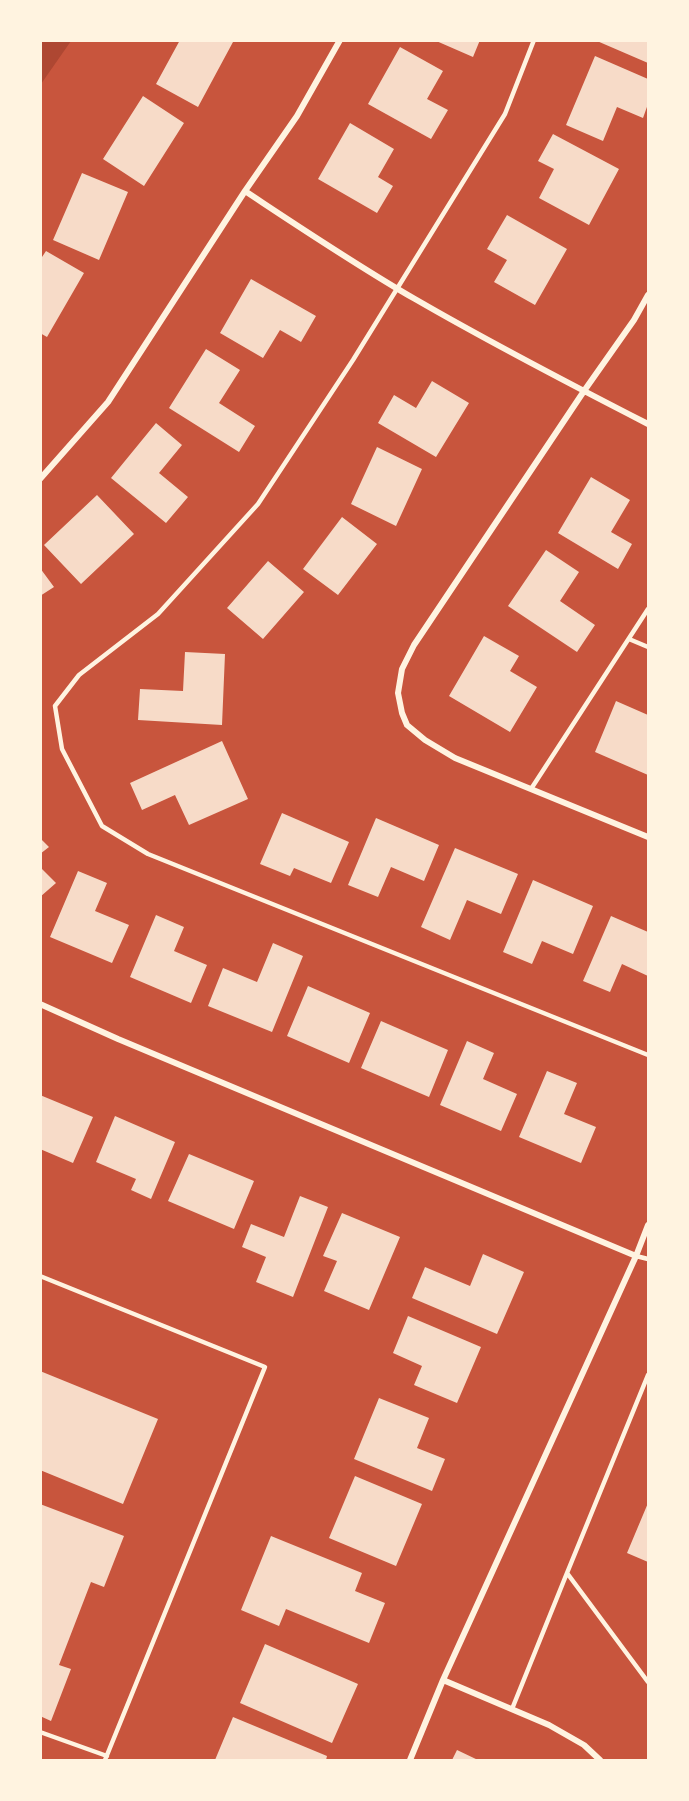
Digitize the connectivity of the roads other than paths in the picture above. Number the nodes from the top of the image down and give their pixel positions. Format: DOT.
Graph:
graph roads {
  1 [pos="340,40"];
  2 [pos="534,40"];
  3 [pos="245,191"];
  4 [pos="397,288"];
  5 [pos="648,296"];
  6 [pos="584,391"];
  7 [pos="648,423"];
  8 [pos="40,479"];
  9 [pos="648,609"];
  10 [pos="629,639"];
  11 [pos="648,647"];
  12 [pos="531,789"];
  13 [pos="648,837"];
  14 [pos="40,1004"];
  15 [pos="648,1055"];
  16 [pos="648,1225"];
  17 [pos="636,1256"];
  18 [pos="648,1259"];
  19 [pos="40,1276"];
  20 [pos="648,1375"];
  21 [pos="567,1572"];
  22 [pos="443,1680"];
  23 [pos="648,1682"];
  24 [pos="512,1709"];
  25 [pos="40,1732"];
  26 [pos="106,1758"];
  27 [pos="410,1761"];
  28 [pos="600,1761"];
  1 -- 3 [label="street"];
  2 -- 4 [label="lane"];
  3 -- 4 [label="street"];
  3 -- 8 [label="street"];
  4 -- 6 [label="street"];
  4 -- 15 [label="lane"];
  5 -- 6 [label="street"];
  6 -- 7 [label="street"];
  6 -- 12 [label="street"];
  9 -- 10 [label="lane"];
  10 -- 11 [label="lane"];
  10 -- 12 [label="lane"];
  12 -- 13 [label="street"];
  14 -- 17 [label="street"];
  16 -- 17 [label="street"];
  17 -- 18 [label="lane"];
  17 -- 22 [label="street"];
  19 -- 26 [label="lane"];
  20 -- 21 [label="lane"];
  21 -- 23 [label="lane"];
  21 -- 24 [label="lane"];
  22 -- 24 [label="street"];
  22 -- 27 [label="street"];
  24 -- 28 [label="street"];
  25 -- 26 [label="lane"];
}
